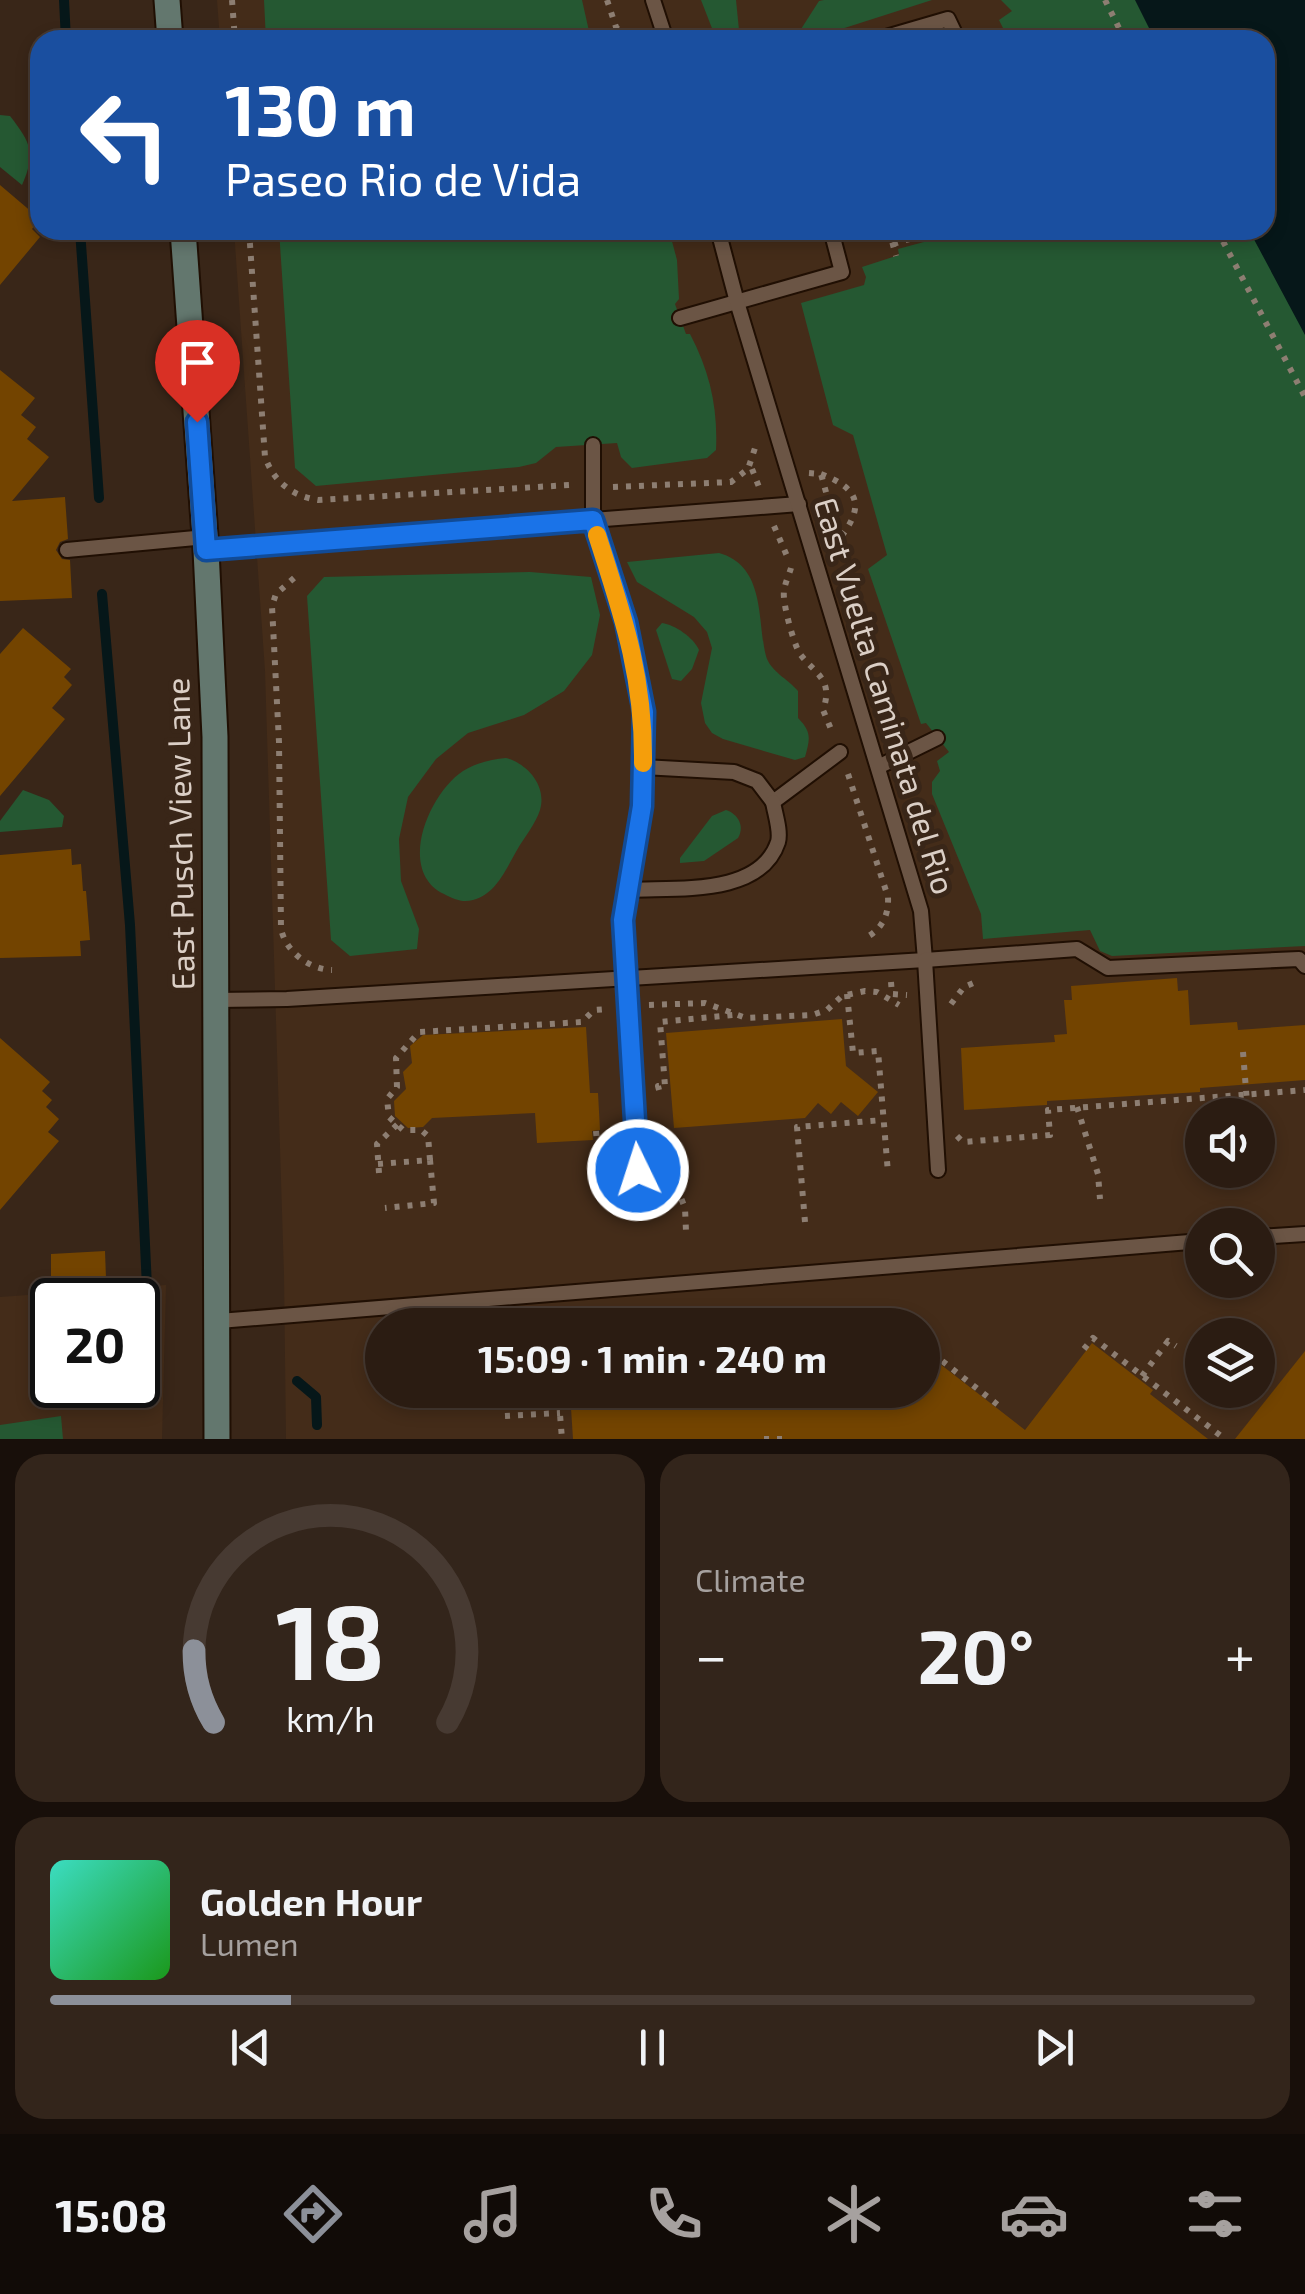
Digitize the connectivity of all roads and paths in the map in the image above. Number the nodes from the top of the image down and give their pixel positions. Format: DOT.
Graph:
graph roads {
  1 [pos="167,0"];
  2 [pos="232,0"];
  3 [pos="607,0"];
  4 [pos="654,0"];
  5 [pos="1106,0"];
  6 [pos="169,30"];
  7 [pos="234,30"];
  8 [pos="618,30"];
  9 [pos="663,30"];
  10 [pos="910,30"];
  11 [pos="953,30"];
  12 [pos="1120,30"];
  13 [pos="185,240"];
  14 [pos="250,240"];
  15 [pos="721,240"];
  16 [pos="833,240"];
  17 [pos="892,240"];
  18 [pos="906,240"];
  19 [pos="1222,240"];
  20 [pos="893,244"];
  21 [pos="896,256"];
  22 [pos="737,302"];
  23 [pos="680,318"];
  24 [pos="1305,397"];
  25 [pos="754,433"];
  26 [pos="592,446"];
  27 [pos="752,469"];
  28 [pos="821,474"];
  29 [pos="592,486"];
  30 [pos="798,504"];
  31 [pos="766,506"];
  32 [pos="593,520"];
  33 [pos="840,538"];
  34 [pos="206,544"];
  35 [pos="67,550"];
  36 [pos="294,578"];
  37 [pos="937,738"];
  38 [pos="840,752"];
  39 [pos="643,767"];
  40 [pos="878,767"];
  41 [pos="773,802"];
  42 [pos="628,890"];
  43 [pos="850,940"];
  44 [pos="924,960"];
  45 [pos="1305,966"];
  46 [pos="336,970"];
  47 [pos="627,979"];
  48 [pos="990,979"];
  49 [pos="847,994"];
  50 [pos="216,1000"];
  51 [pos="732,1015"];
  52 [pos="949,1015"];
  53 [pos="1243,1052"];
  54 [pos="1305,1090"];
  55 [pos="1246,1094"];
  56 [pos="1246,1098"];
  57 [pos="660,1102"];
  58 [pos="1077,1107"];
  59 [pos="884,1120"];
  60 [pos="956,1133"];
  61 [pos="662,1134"];
  62 [pos="663,1151"];
  63 [pos="430,1160"];
  64 [pos="938,1170"];
  65 [pos="888,1174"];
  66 [pos="640,1191"];
  67 [pos="1100,1199"];
  68 [pos="385,1208"];
  69 [pos="806,1222"];
  70 [pos="1305,1234"];
  71 [pos="1275,1235"];
  72 [pos="1185,1242"];
  73 [pos="219,1321"];
  74 [pos="1176,1346"];
  75 [pos="1084,1348"];
  76 [pos="940,1359"];
  77 [pos="1142,1376"];
  78 [pos="560,1408"];
  79 [pos="1003,1410"];
  80 [pos="560,1412"];
  81 [pos="505,1416"];
  82 [pos="218,1439"];
  83 [pos="562,1439"];
  84 [pos="764,1439"];
  85 [pos="787,1439"];
  86 [pos="1225,1439"];
  1 -- 6 [label="main road"];
  2 -- 7 [label="path"];
  3 -- 8 [label="path"];
  4 -- 9 [label="lane"];
  5 -- 12 [label="path"];
  10 -- 11 [label="lane"];
  13 -- 34 [label="main road, East Pusch View Lane"];
  14 -- 29 [label="path"];
  15 -- 22 [label="lane, East Vuelta Caminata del Rio"];
  16 -- 22 [label="lane"];
  17 -- 20 [label="path"];
  18 -- 20 [label="path"];
  19 -- 24 [label="path"];
  20 -- 21 [label="path"];
  22 -- 23 [label="lane"];
  22 -- 30 [label="lane, East Vuelta Caminata del Rio"];
  25 -- 29 [label="path"];
  26 -- 29 [label="lane"];
  27 -- 31 [label="path"];
  28 -- 33 [label="path"];
  29 -- 32 [label="lane"];
  30 -- 31 [label="lane"];
  30 -- 40 [label="lane, East Vuelta Caminata del Rio"];
  31 -- 32 [label="lane"];
  31 -- 38 [label="path"];
  32 -- 34 [label="lane"];
  32 -- 39 [label="lane"];
  34 -- 35 [label="lane"];
  34 -- 50 [label="main road, East Pusch View Lane"];
  36 -- 46 [label="path"];
  37 -- 40 [label="lane"];
  38 -- 41 [label="lane"];
  38 -- 43 [label="path"];
  39 -- 41 [label="lane"];
  39 -- 42 [label="lane"];
  40 -- 44 [label="lane, East Vuelta Caminata del Rio"];
  41 -- 42 [label="lane"];
  42 -- 47 [label="lane"];
  44 -- 45 [label="lane"];
  44 -- 47 [label="lane"];
  44 -- 64 [label="lane, East Vuelta Caminata del Rio"];
  47 -- 50 [label="lane"];
  47 -- 66 [label="lane"];
  48 -- 52 [label="path"];
  49 -- 59 [label="path"];
  50 -- 73 [label="main road, East Pusch View Lane"];
  51 -- 57 [label="path"];
  53 -- 55 [label="path"];
  54 -- 55 [label="path"];
  55 -- 56 [label="path"];
  55 -- 58 [label="path"];
  58 -- 60 [label="path"];
  58 -- 67 [label="path"];
  59 -- 65 [label="path"];
  59 -- 69 [label="path"];
  61 -- 62 [label="path"];
  63 -- 63 [label="path"];
  63 -- 68 [label="path"];
  70 -- 71 [label="lane"];
  72 -- 73 [label="lane"];
  73 -- 82 [label="main road, East Pusch View Lane"];
  74 -- 77 [label="path"];
  75 -- 77 [label="path"];
  76 -- 79 [label="path"];
  77 -- 86 [label="path"];
  78 -- 80 [label="path"];
  80 -- 81 [label="path"];
  80 -- 83 [label="path"];
  84 -- 85 [label="path"];
}
